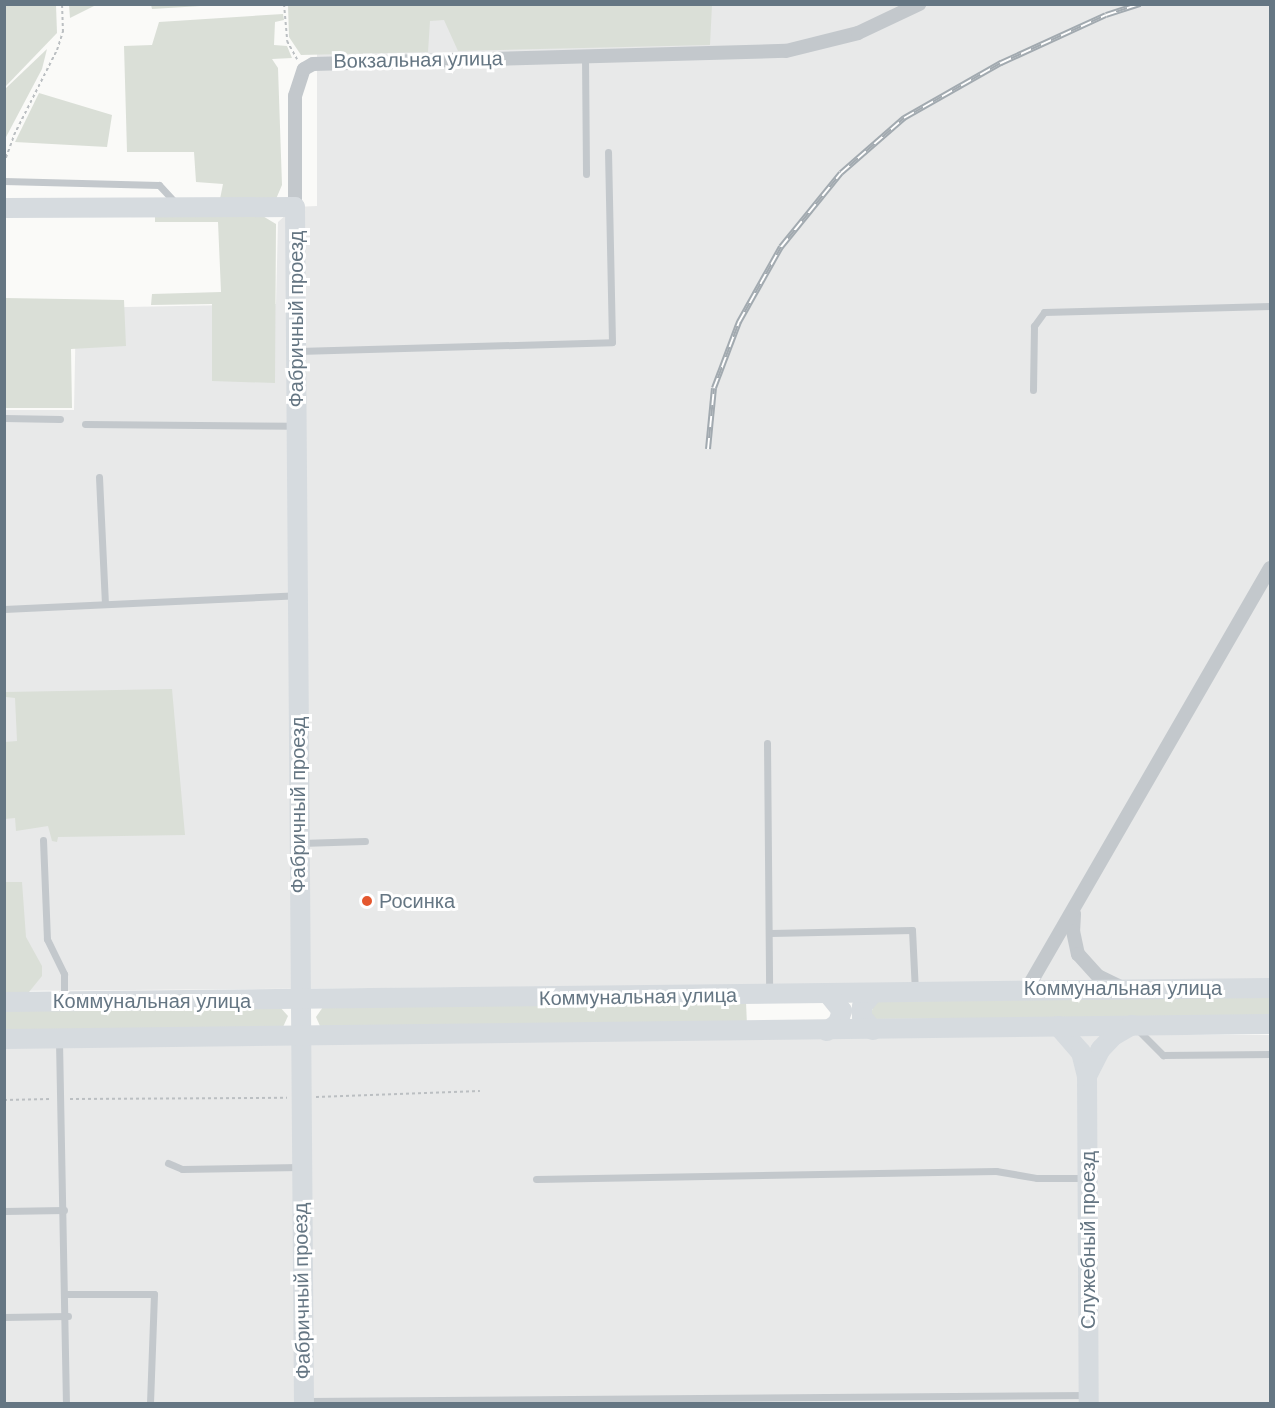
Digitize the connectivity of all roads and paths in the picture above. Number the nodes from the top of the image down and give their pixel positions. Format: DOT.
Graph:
graph roads {
  1 [pos="62,4"];
  2 [pos="284,4"];
  3 [pos="919,4"];
  4 [pos="585,57"];
  5 [pos="303,69"];
  6 [pos="609,152"];
  7 [pos="4,163"];
  8 [pos="586,174"];
  9 [pos="4,181"];
  10 [pos="295,207"];
  11 [pos="4,208"];
  12 [pos="181,208"];
  13 [pos="1270,306"];
  14 [pos="296,351"];
  15 [pos="1033,390"];
  16 [pos="4,418"];
  17 [pos="60,419"];
  18 [pos="86,424"];
  19 [pos="296,426"];
  20 [pos="99,477"];
  21 [pos="1270,568"];
  22 [pos="297,595"];
  23 [pos="105,604"];
  24 [pos="4,609"];
  25 [pos="767,743"];
  26 [pos="43,840"];
  27 [pos="365,841"];
  28 [pos="298,843"];
  29 [pos="1074,912"];
  30 [pos="771,933"];
  31 [pos="1028,988"];
  32 [pos="1270,988"];
  33 [pos="1125,989"];
  34 [pos="915,991"];
  35 [pos="873,993"];
  36 [pos="829,994"];
  37 [pos="769,995"];
  38 [pos="299,1000"];
  39 [pos="4,1002"];
  40 [pos="64,1002"];
  41 [pos="1270,1024"];
  42 [pos="1133,1025"];
  43 [pos="1058,1026"];
  44 [pos="873,1030"];
  45 [pos="827,1031"];
  46 [pos="300,1036"];
  47 [pos="59,1038"];
  48 [pos="4,1039"];
  49 [pos="1270,1054"];
  50 [pos="1087,1076"];
  51 [pos="480,1091"];
  52 [pos="300,1098"];
  53 [pos="61,1099"];
  54 [pos="4,1100"];
  55 [pos="168,1163"];
  56 [pos="300,1167"];
  57 [pos="1088,1178"];
  58 [pos="536,1179"];
  59 [pos="64,1210"];
  60 [pos="4,1211"];
  61 [pos="67,1294"];
  62 [pos="68,1316"];
  63 [pos="4,1317"];
  64 [pos="1089,1399"];
  65 [pos="640,1401"];
  66 [pos="304,1402"];
  67 [pos="66,1404"];
  68 [pos="150,1404"];
  1 -- 7 [label="path"];
  2 -- 5 [label="path"];
  3 -- 4 [label="street, Вокзальная улица"];
  4 -- 5 [label="street, Вокзальная улица"];
  4 -- 8 [label="lane"];
  5 -- 10 [label="street"];
  6 -- 14 [label="lane"];
  9 -- 12 [label="lane"];
  10 -- 12 [label="main road"];
  10 -- 14 [label="main road, Фабричный проезд"];
  11 -- 12 [label="main road"];
  13 -- 15 [label="lane"];
  14 -- 19 [label="main road, Фабричный проезд"];
  16 -- 17 [label="lane"];
  18 -- 19 [label="lane"];
  19 -- 22 [label="main road, Фабричный проезд"];
  20 -- 23 [label="lane"];
  21 -- 29 [label="street"];
  22 -- 23 [label="lane"];
  22 -- 28 [label="main road, Фабричный проезд"];
  23 -- 24 [label="lane"];
  25 -- 30 [label="lane"];
  26 -- 40 [label="lane"];
  27 -- 28 [label="lane"];
  28 -- 38 [label="main road, Фабричный проезд"];
  29 -- 31 [label="street"];
  29 -- 33 [label="street"];
  30 -- 34 [label="lane"];
  30 -- 37 [label="lane"];
  31 -- 33 [label="main road, Коммунальная улица"];
  31 -- 34 [label="main road, Коммунальная улица"];
  32 -- 33 [label="main road, Коммунальная улица"];
  34 -- 35 [label="main road, Коммунальная улица"];
  35 -- 36 [label="main road, Коммунальная улица"];
  35 -- 44 [label="main road"];
  36 -- 37 [label="main road, Коммунальная улица"];
  36 -- 45 [label="main road"];
  37 -- 38 [label="main road, Коммунальная улица"];
  38 -- 40 [label="main road, Коммунальная улица"];
  38 -- 46 [label="main road, Фабричный проезд"];
  39 -- 40 [label="main road, Коммунальная улица"];
  41 -- 42 [label="main road, Коммунальная улица"];
  42 -- 43 [label="main road, Коммунальная улица"];
  42 -- 49 [label="lane"];
  42 -- 50 [label="main road"];
  43 -- 44 [label="main road, Коммунальная улица"];
  43 -- 50 [label="main road, Служебный проезд"];
  44 -- 45 [label="main road, Коммунальная улица"];
  45 -- 46 [label="main road, Коммунальная улица"];
  46 -- 47 [label="main road, Коммунальная улица"];
  46 -- 52 [label="main road, Фабричный проезд"];
  47 -- 48 [label="main road, Коммунальная улица"];
  47 -- 53 [label="lane"];
  50 -- 57 [label="main road, Служебный проезд"];
  51 -- 52 [label="path"];
  52 -- 53 [label="path"];
  52 -- 56 [label="main road, Фабричный проезд"];
  53 -- 54 [label="path"];
  53 -- 59 [label="lane"];
  55 -- 56 [label="lane"];
  56 -- 66 [label="main road, Фабричный проезд"];
  57 -- 58 [label="lane"];
  57 -- 64 [label="main road, Служебный проезд"];
  59 -- 60 [label="lane"];
  59 -- 61 [label="lane"];
  61 -- 62 [label="lane"];
  61 -- 68 [label="lane"];
  62 -- 63 [label="lane"];
  62 -- 67 [label="lane"];
  64 -- 65 [label="lane"];
  65 -- 66 [label="lane"];
}
